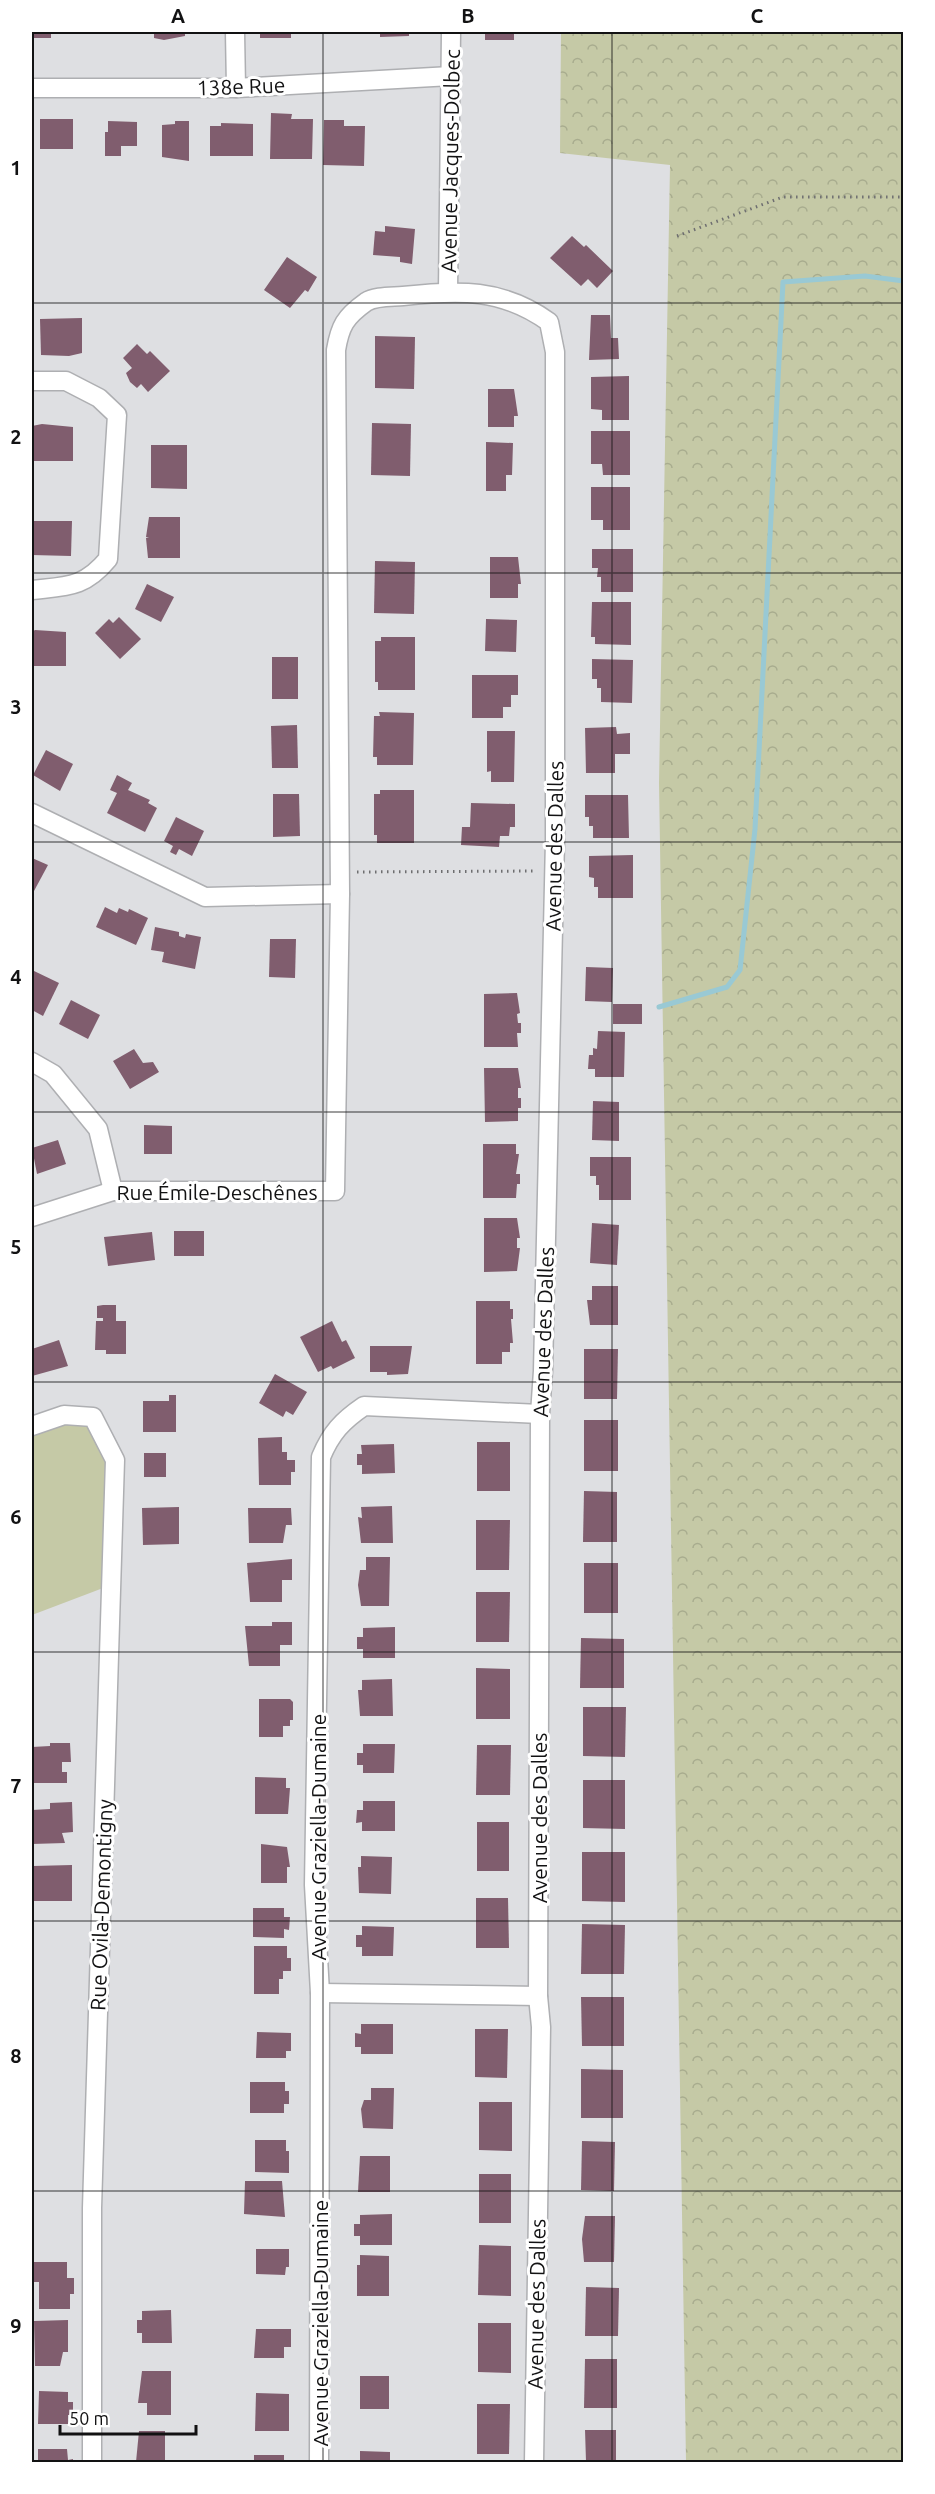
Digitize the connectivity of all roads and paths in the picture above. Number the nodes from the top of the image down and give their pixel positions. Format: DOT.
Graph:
graph roads {
  1 [pos="236,32"];
  2 [pos="452,32"];
  3 [pos="451,76"];
  4 [pos="32,88"];
  5 [pos="236,88"];
  6 [pos="903,197"];
  7 [pos="677,236"];
  8 [pos="448,291"];
  9 [pos="32,381"];
  10 [pos="32,590"];
  11 [pos="32,813"];
  12 [pos="554,871"];
  13 [pos="340,872"];
  14 [pos="340,894"];
  15 [pos="32,1062"];
  16 [pos="113,1191"];
  17 [pos="335,1191"];
  18 [pos="32,1216"];
  19 [pos="540,1413"];
  20 [pos="32,1426"];
  21 [pos="320,1993"];
  22 [pos="538,1996"];
  23 [pos="92,2463"];
  24 [pos="319,2463"];
  25 [pos="534,2463"];
  1 -- 5 [label="street"];
  2 -- 3 [label="street, Avenue Jacques-Dolbec"];
  3 -- 5 [label="street, 138e Rue"];
  3 -- 8 [label="street, Avenue Jacques-Dolbec"];
  4 -- 5 [label="street, 138e Rue"];
  6 -- 7 [label="path"];
  8 -- 12 [label="street, Avenue des Dalles"];
  8 -- 13 [label="street, Avenue des Dalles"];
  9 -- 10 [label="street"];
  11 -- 14 [label="street"];
  12 -- 13 [label="path"];
  12 -- 19 [label="street, Avenue des Dalles"];
  13 -- 14 [label="street, Avenue des Dalles"];
  14 -- 17 [label="street, Avenue des Dalles"];
  15 -- 16 [label="street"];
  16 -- 17 [label="street, Rue Émile-Deschênes"];
  16 -- 18 [label="street, Rue Émile-Deschênes"];
  19 -- 21 [label="street, Avenue Graziella-Dumaine"];
  19 -- 22 [label="street, Avenue des Dalles"];
  20 -- 23 [label="street, Rue Ovila-Demontigny"];
  21 -- 22 [label="street"];
  21 -- 24 [label="street, Avenue Graziella-Dumaine"];
  22 -- 25 [label="street, Avenue des Dalles"];
}
